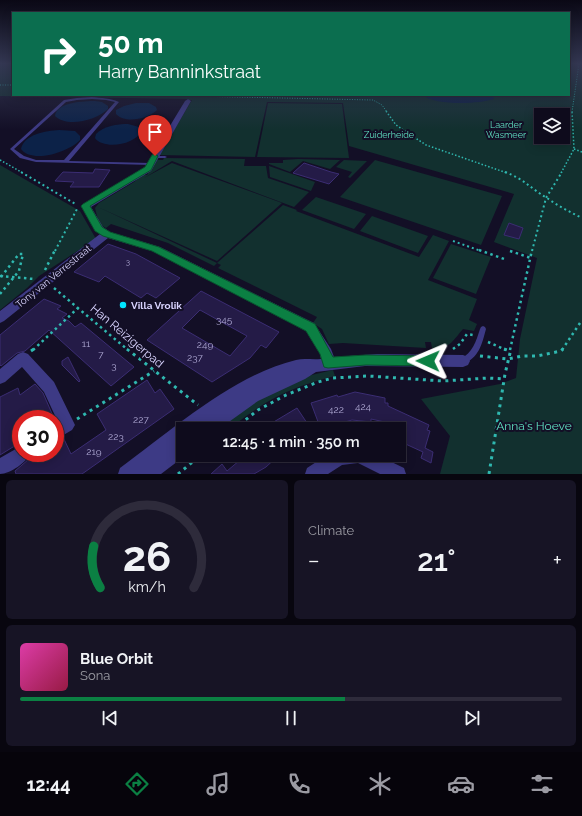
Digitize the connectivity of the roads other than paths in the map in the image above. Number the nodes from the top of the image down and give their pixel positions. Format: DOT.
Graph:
graph roads {
  1 [pos="188,98"];
  2 [pos="157,159"];
  3 [pos="65,162"];
  4 [pos="106,234"];
  5 [pos="0,318"];
  6 [pos="484,329"];
  7 [pos="468,358"];
  8 [pos="328,363"];
  9 [pos="313,366"];
  10 [pos="0,378"];
  11 [pos="61,410"];
  12 [pos="64,416"];
  13 [pos="194,422"];
  14 [pos="216,422"];
  15 [pos="64,426"];
  16 [pos="176,436"];
  17 [pos="176,452"];
  18 [pos="12,460"];
  19 [pos="331,462"];
  20 [pos="373,462"];
  21 [pos="0,468"];
  22 [pos="126,474"];
  23 [pos="148,474"];
  24 [pos="313,474"];
  25 [pos="398,474"];
  1 -- 2 [label="street"];
  2 -- 3 [label="lane"];
  2 -- 4 [label="street"];
  3 -- 3 [label="lane"];
  4 -- 5 [label="street, Tony van Verrestraat"];
  4 -- 8 [label="street"];
  6 -- 7 [label="lane"];
  7 -- 8 [label="street"];
  8 -- 9 [label="street"];
  9 -- 13 [label="street"];
  9 -- 14 [label="street"];
  10 -- 11 [label="street"];
  12 -- 15 [label="street"];
  16 -- 22 [label="street"];
  17 -- 23 [label="street"];
  18 -- 21 [label="street"];
  19 -- 24 [label="street"];
  20 -- 25 [label="street"];
}
